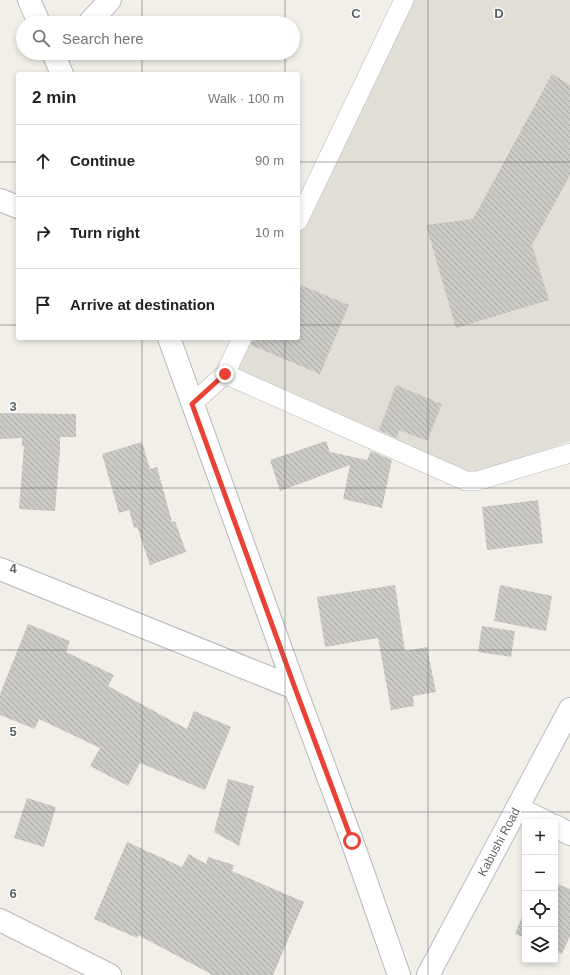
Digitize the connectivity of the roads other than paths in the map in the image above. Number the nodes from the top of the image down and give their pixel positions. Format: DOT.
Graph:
graph roads {
  1 [pos="29,0"];
  2 [pos="110,0"];
  3 [pos="404,0"];
  4 [pos="37,16"];
  5 [pos="95,16"];
  6 [pos="0,200"];
  7 [pos="16,205"];
  8 [pos="300,217"];
  9 [pos="170,340"];
  10 [pos="241,340"];
  11 [pos="225,374"];
  12 [pos="192,404"];
  13 [pos="570,452"];
  14 [pos="0,569"];
  15 [pos="295,688"];
  16 [pos="570,709"];
  17 [pos="517,808"];
  18 [pos="540,819"];
  19 [pos="558,828"];
  20 [pos="570,834"];
  21 [pos="0,920"];
  22 [pos="110,975"];
  23 [pos="399,975"];
  24 [pos="428,975"];
  1 -- 4 [label="street"];
  2 -- 5 [label="street"];
  3 -- 8 [label="lane"];
  6 -- 7 [label="street"];
  9 -- 12 [label="street"];
  10 -- 11 [label="lane"];
  11 -- 12 [label="lane"];
  11 -- 13 [label="lane"];
  12 -- 15 [label="street"];
  14 -- 15 [label="street"];
  15 -- 23 [label="street"];
  16 -- 17 [label="street, Kabushi Road"];
  17 -- 18 [label="street"];
  17 -- 24 [label="street, Kabushi Road"];
  19 -- 20 [label="street"];
  21 -- 22 [label="street"];
}
